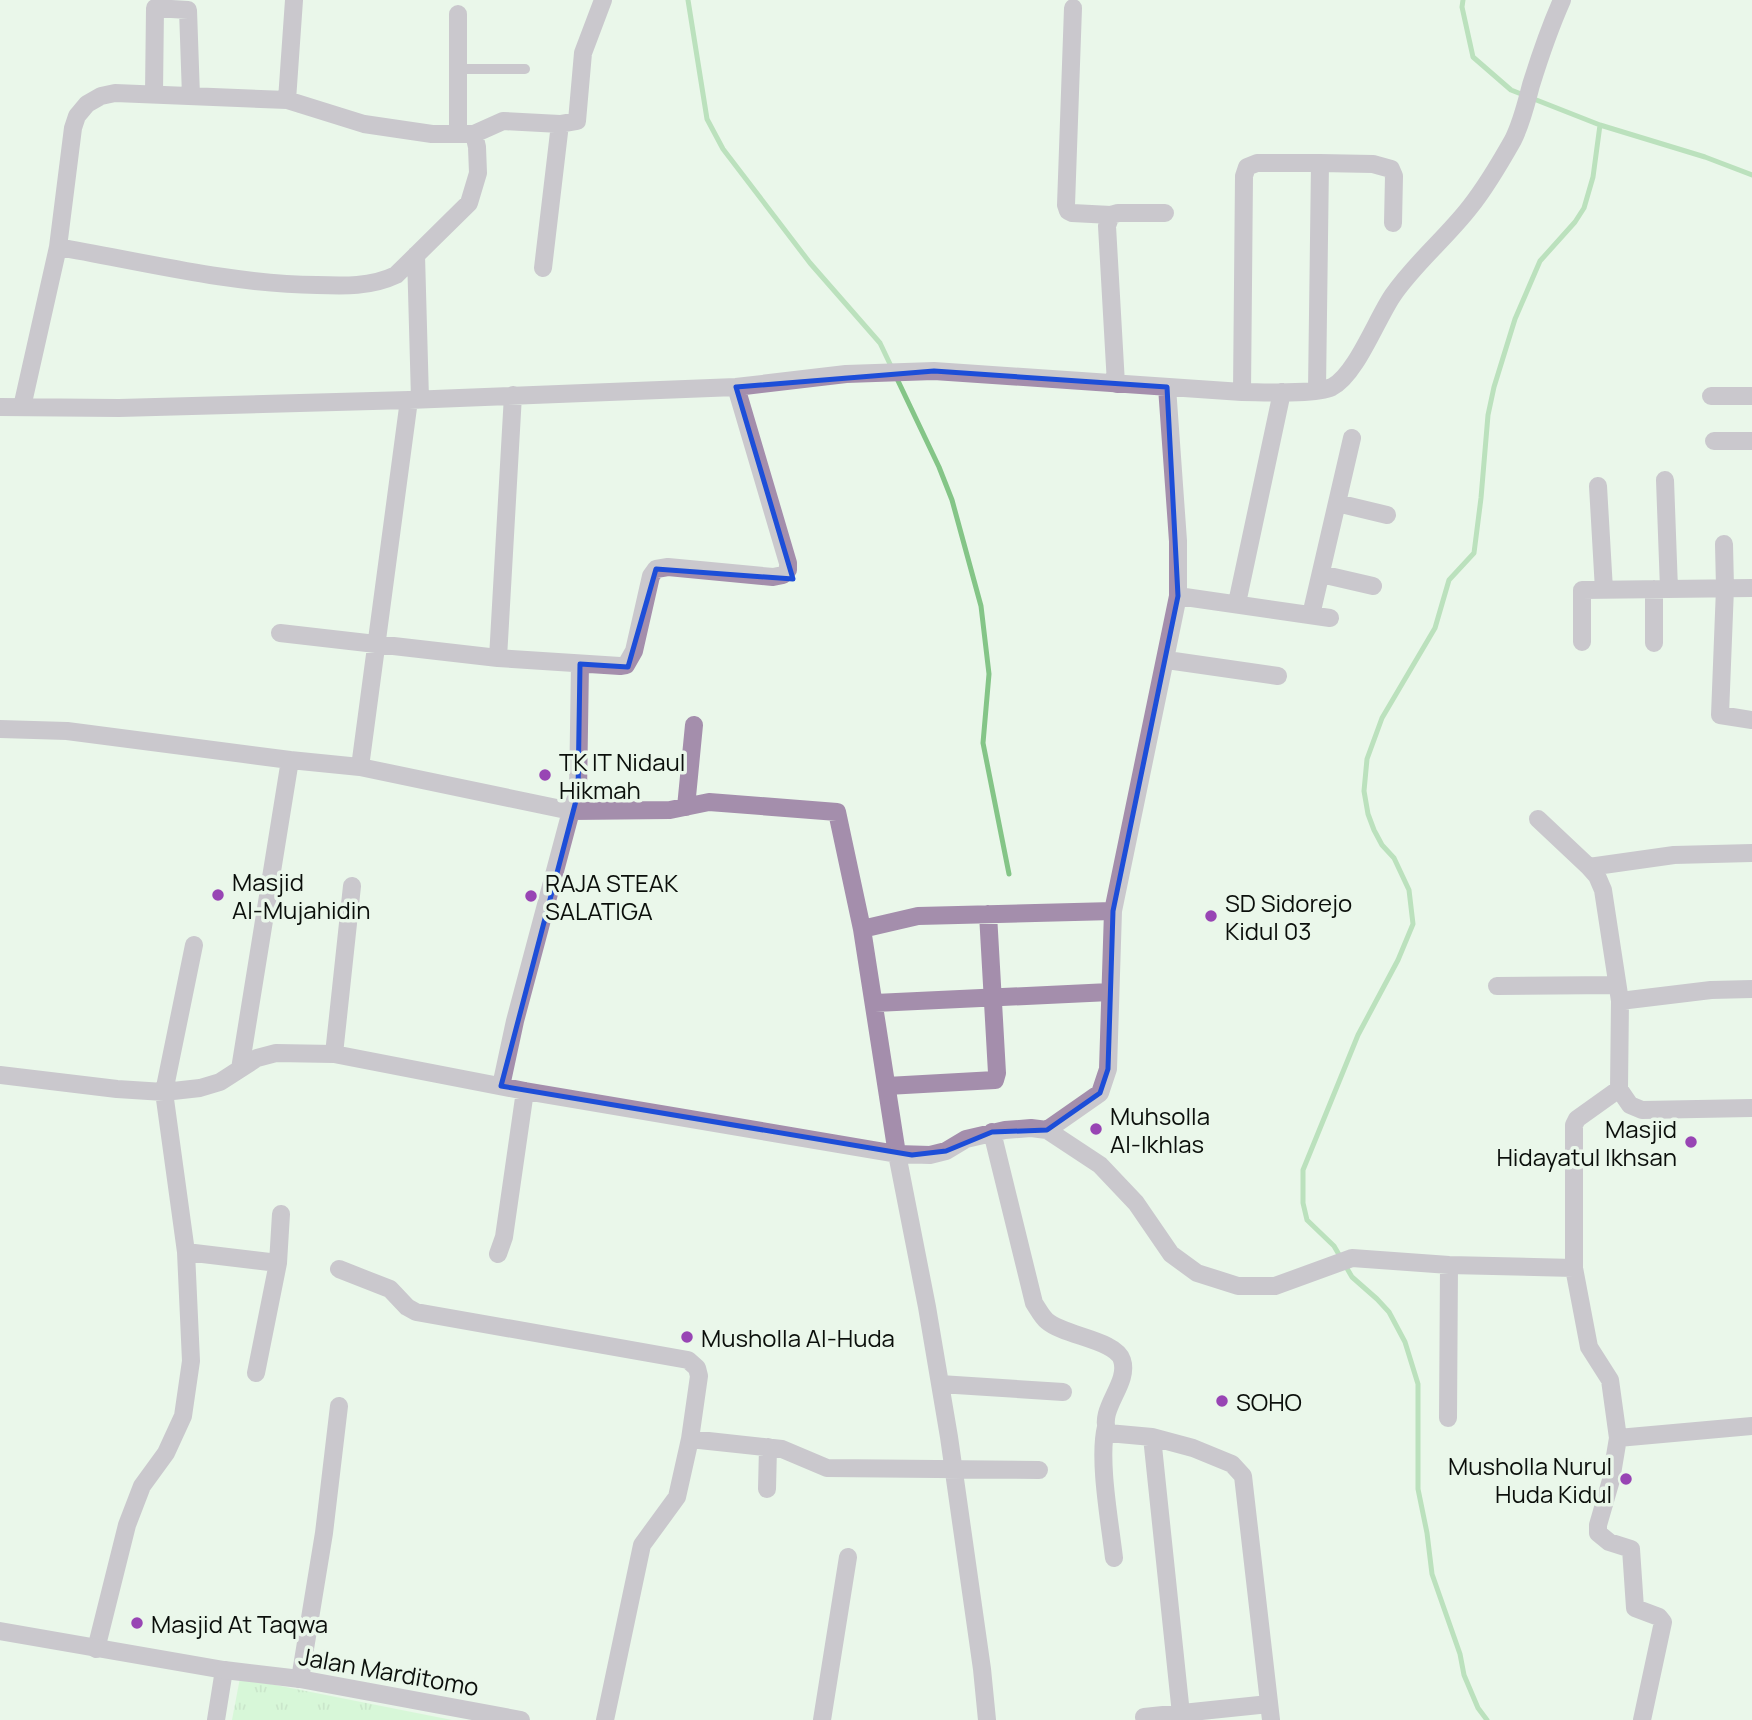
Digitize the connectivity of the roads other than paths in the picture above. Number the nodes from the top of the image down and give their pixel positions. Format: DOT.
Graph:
graph roads {
  1 [pos="294,0"];
  2 [pos="603,0"];
  3 [pos="1562,0"];
  4 [pos="155,4"];
  5 [pos="189,5"];
  6 [pos="1073,8"];
  7 [pos="458,14"];
  8 [pos="458,69"];
  9 [pos="525,69"];
  10 [pos="153,93"];
  11 [pos="191,96"];
  12 [pos="287,100"];
  13 [pos="560,124"];
  14 [pos="466,134"];
  15 [pos="1320,163"];
  16 [pos="1165,213"];
  17 [pos="1111,215"];
  18 [pos="1393,223"];
  19 [pos="58,247"];
  20 [pos="416,255"];
  21 [pos="543,268"];
  22 [pos="1116,384"];
  23 [pos="736,387"];
  24 [pos="1167,387"];
  25 [pos="1317,390"];
  26 [pos="1242,392"];
  27 [pos="1282,392"];
  28 [pos="513,395"];
  29 [pos="1711,396"];
  30 [pos="1752,396"];
  31 [pos="415,400"];
  32 [pos="0,407"];
  33 [pos="22,407"];
  34 [pos="1352,438"];
  35 [pos="1714,441"];
  36 [pos="1752,441"];
  37 [pos="1665,480"];
  38 [pos="1598,486"];
  39 [pos="1337,503"];
  40 [pos="1387,514"];
  41 [pos="1724,544"];
  42 [pos="1321,574"];
  43 [pos="1373,586"];
  44 [pos="1725,588"];
  45 [pos="1752,588"];
  46 [pos="1662,589"];
  47 [pos="1604,590"];
  48 [pos="1178,596"];
  49 [pos="1237,603"];
  50 [pos="1311,615"];
  51 [pos="1330,618"];
  52 [pos="280,633"];
  53 [pos="1582,642"];
  54 [pos="1654,643"];
  55 [pos="375,645"];
  56 [pos="498,658"];
  57 [pos="1167,660"];
  58 [pos="580,664"];
  59 [pos="1278,676"];
  60 [pos="1752,720"];
  61 [pos="694,725"];
  62 [pos="0,729"];
  63 [pos="290,760"];
  64 [pos="360,767"];
  65 [pos="686,807"];
  66 [pos="571,811"];
  67 [pos="1538,818"];
  68 [pos="1752,853"];
  69 [pos="1590,867"];
  70 [pos="352,886"];
  71 [pos="1113,911"];
  72 [pos="988,914"];
  73 [pos="862,929"];
  74 [pos="194,945"];
  75 [pos="1497,986"];
  76 [pos="1752,989"];
  77 [pos="1110,992"];
  78 [pos="1619,993"];
  79 [pos="992,998"];
  80 [pos="875,1003"];
  81 [pos="334,1054"];
  82 [pos="240,1069"];
  83 [pos="0,1075"];
  84 [pos="501,1086"];
  85 [pos="887,1086"];
  86 [pos="1619,1089"];
  87 [pos="525,1091"];
  88 [pos="164,1092"];
  89 [pos="1752,1108"];
  90 [pos="1047,1130"];
  91 [pos="992,1132"];
  92 [pos="897,1154"];
  93 [pos="281,1214"];
  94 [pos="186,1252"];
  95 [pos="498,1254"];
  96 [pos="278,1263"];
  97 [pos="1449,1265"];
  98 [pos="1574,1268"];
  99 [pos="339,1269"];
  100 [pos="256,1373"];
  101 [pos="940,1384"];
  102 [pos="1062,1392"];
  103 [pos="339,1406"];
  104 [pos="1448,1418"];
  105 [pos="1752,1426"];
  106 [pos="1105,1427"];
  107 [pos="1152,1437"];
  108 [pos="690,1438"];
  109 [pos="1618,1438"];
  110 [pos="768,1447"];
  111 [pos="953,1468"];
  112 [pos="1039,1470"];
  113 [pos="766,1489"];
  114 [pos="848,1557"];
  115 [pos="1114,1558"];
  116 [pos="0,1631"];
  117 [pos="96,1648"];
  118 [pos="224,1670"];
  119 [pos="300,1679"];
  120 [pos="1270,1712"];
  121 [pos="1181,1714"];
  122 [pos="473,1716"];
  123 [pos="1144,1717"];
  124 [pos="216,1720"];
  125 [pos="521,1720"];
  126 [pos="605,1720"];
  127 [pos="822,1720"];
  128 [pos="987,1720"];
  129 [pos="1642,1720"];
  1 -- 12 [label="street"];
  2 -- 13 [label="street"];
  3 -- 25 [label="street"];
  4 -- 5 [label="street"];
  4 -- 10 [label="street"];
  5 -- 11 [label="street"];
  6 -- 17 [label="street"];
  7 -- 8 [label="street"];
  8 -- 9 [label="lane"];
  8 -- 14 [label="street"];
  10 -- 11 [label="street"];
  10 -- 19 [label="street"];
  11 -- 12 [label="street"];
  12 -- 14 [label="street"];
  13 -- 14 [label="street"];
  13 -- 21 [label="street"];
  14 -- 20 [label="street"];
  15 -- 18 [label="street"];
  15 -- 25 [label="street"];
  15 -- 26 [label="street"];
  16 -- 17 [label="street"];
  17 -- 22 [label="street"];
  19 -- 20 [label="street"];
  19 -- 33 [label="street"];
  20 -- 31 [label="street"];
  22 -- 23 [label="street"];
  22 -- 24 [label="street"];
  23 -- 28 [label="street"];
  23 -- 58 [label="street"];
  24 -- 26 [label="street"];
  24 -- 48 [label="street"];
  25 -- 27 [label="street"];
  26 -- 27 [label="street"];
  27 -- 49 [label="street"];
  28 -- 31 [label="street"];
  28 -- 56 [label="street"];
  29 -- 30 [label="street"];
  31 -- 33 [label="street"];
  31 -- 55 [label="street"];
  32 -- 33 [label="street"];
  34 -- 39 [label="street"];
  35 -- 36 [label="street"];
  37 -- 46 [label="street"];
  38 -- 47 [label="street"];
  39 -- 40 [label="street"];
  39 -- 42 [label="street"];
  41 -- 44 [label="street"];
  42 -- 43 [label="street"];
  42 -- 50 [label="street"];
  44 -- 45 [label="street"];
  44 -- 46 [label="street"];
  44 -- 60 [label="street"];
  46 -- 47 [label="street"];
  46 -- 54 [label="street"];
  47 -- 53 [label="street"];
  48 -- 49 [label="street"];
  48 -- 57 [label="street"];
  49 -- 50 [label="street"];
  50 -- 51 [label="street"];
  52 -- 55 [label="street"];
  55 -- 56 [label="street"];
  55 -- 64 [label="street"];
  56 -- 58 [label="street"];
  57 -- 59 [label="street"];
  57 -- 71 [label="street"];
  58 -- 66 [label="street"];
  61 -- 65 [label="street"];
  62 -- 63 [label="street"];
  63 -- 64 [label="street"];
  63 -- 82 [label="street"];
  64 -- 66 [label="street"];
  65 -- 66 [label="street"];
  65 -- 73 [label="street"];
  66 -- 84 [label="street"];
  67 -- 69 [label="street"];
  68 -- 69 [label="street"];
  69 -- 78 [label="street"];
  70 -- 81 [label="street"];
  71 -- 72 [label="street"];
  71 -- 77 [label="street"];
  72 -- 73 [label="street"];
  72 -- 79 [label="street"];
  73 -- 80 [label="street"];
  74 -- 88 [label="street"];
  75 -- 78 [label="street"];
  76 -- 78 [label="street"];
  77 -- 79 [label="street"];
  77 -- 90 [label="street"];
  78 -- 86 [label="street"];
  79 -- 80 [label="street"];
  79 -- 85 [label="street"];
  80 -- 85 [label="street"];
  81 -- 82 [label="street"];
  81 -- 84 [label="street"];
  82 -- 88 [label="street"];
  83 -- 88 [label="street"];
  84 -- 87 [label="street"];
  85 -- 92 [label="street"];
  86 -- 89 [label="street"];
  86 -- 98 [label="street"];
  87 -- 92 [label="street"];
  87 -- 95 [label="street"];
  88 -- 94 [label="street"];
  90 -- 91 [label="street"];
  90 -- 97 [label="street"];
  91 -- 92 [label="street"];
  91 -- 106 [label="street"];
  92 -- 101 [label="street"];
  93 -- 96 [label="street"];
  94 -- 96 [label="street"];
  94 -- 117 [label="street"];
  96 -- 100 [label="street"];
  97 -- 98 [label="street"];
  97 -- 104 [label="street"];
  98 -- 109 [label="street"];
  99 -- 108 [label="street"];
  101 -- 102 [label="street"];
  101 -- 111 [label="street"];
  103 -- 119 [label="street"];
  105 -- 109 [label="street"];
  106 -- 107 [label="street"];
  106 -- 115 [label="street"];
  107 -- 120 [label="street"];
  107 -- 121 [label="street"];
  108 -- 110 [label="street"];
  108 -- 126 [label="street"];
  109 -- 129 [label="street"];
  110 -- 111 [label="street"];
  110 -- 113 [label="street"];
  111 -- 112 [label="street"];
  111 -- 128 [label="street"];
  114 -- 127 [label="street"];
  116 -- 117 [label="street, Jalan Marditomo"];
  117 -- 118 [label="street, Jalan Marditomo"];
  118 -- 119 [label="street, Jalan Marditomo"];
  118 -- 124 [label="street"];
  119 -- 122 [label="street, Jalan Marditomo"];
  120 -- 121 [label="street"];
  121 -- 123 [label="street"];
  122 -- 125 [label="street, Jalan Marditomo"];
}
